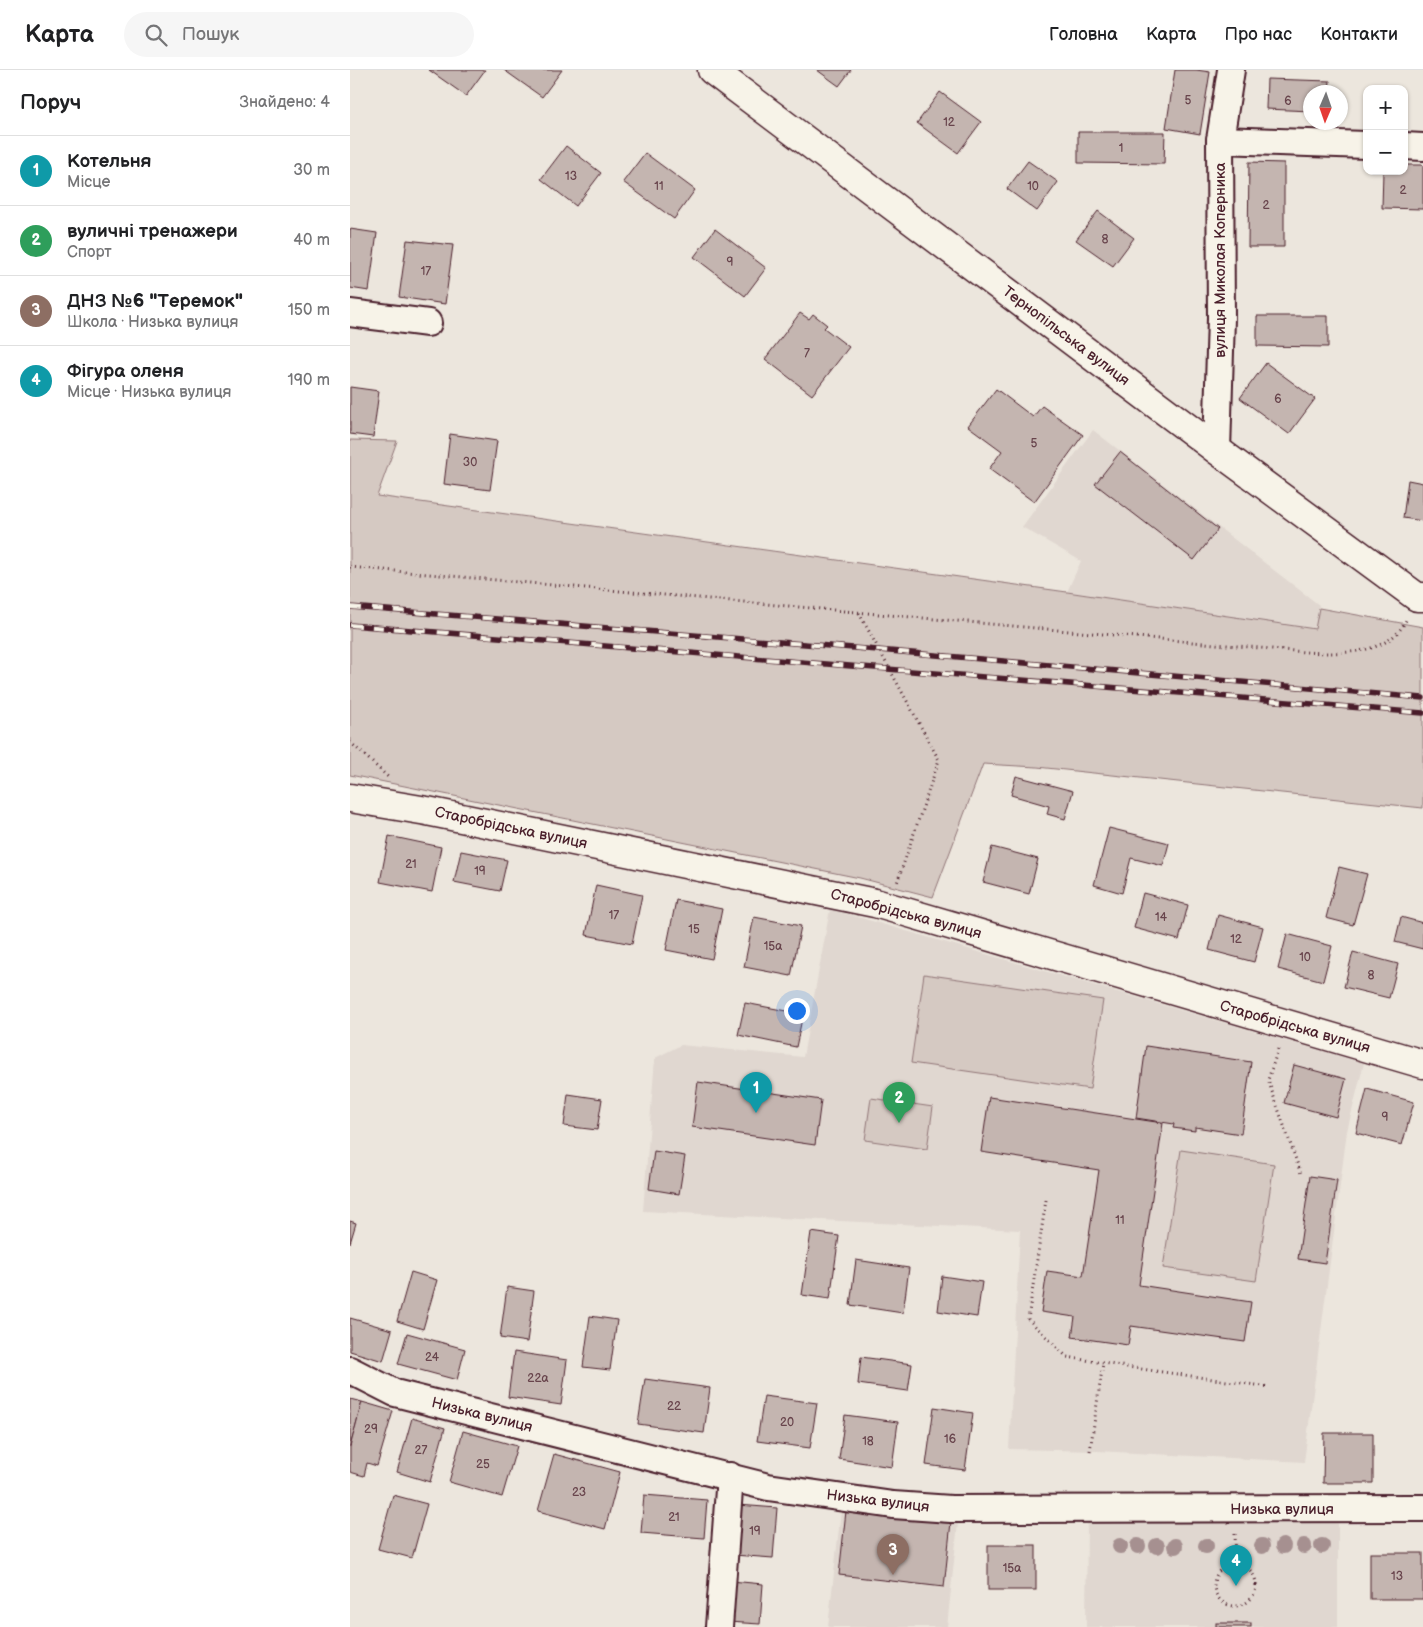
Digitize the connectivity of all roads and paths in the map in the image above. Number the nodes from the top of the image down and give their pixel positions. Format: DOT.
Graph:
graph roads {
  1 [pos="712,70"];
  2 [pos="1231,70"];
  3 [pos="1220,140"];
  4 [pos="1363,145"];
  5 [pos="1408,146"];
  6 [pos="1423,146"];
  7 [pos="350,313"];
  8 [pos="428,323"];
  9 [pos="1218,450"];
  10 [pos="350,568"];
  11 [pos="1420,597"];
  12 [pos="859,613"];
  13 [pos="350,798"];
  14 [pos="875,903"];
  15 [pos="1279,1045"];
  16 [pos="1423,1064"];
  17 [pos="1301,1174"];
  18 [pos="1046,1200"];
  19 [pos="1103,1363"];
  20 [pos="350,1370"];
  21 [pos="1270,1387"];
  22 [pos="1090,1451"];
  23 [pos="730,1476"];
  24 [pos="1423,1508"];
  25 [pos="1235,1529"];
  26 [pos="1236,1563"];
  27 [pos="719,1627"];
  1 -- 9 [label="street, Тернопільська вулиця"];
  2 -- 3 [label="street, вулиця Миколая Коперника"];
  3 -- 4 [label="street"];
  3 -- 9 [label="street, вулиця Миколая Коперника"];
  5 -- 6 [label="street"];
  7 -- 8 [label="street"];
  9 -- 11 [label="street, Тернопільська вулиця"];
  10 -- 12 [label="path"];
  11 -- 12 [label="path"];
  12 -- 14 [label="path"];
  13 -- 14 [label="street, Старобрідська вулиця"];
  14 -- 16 [label="street, Старобрідська вулиця"];
  15 -- 17 [label="path"];
  18 -- 19 [label="path"];
  19 -- 21 [label="path"];
  19 -- 22 [label="path"];
  20 -- 23 [label="street, Низька вулиця"];
  23 -- 24 [label="street, Низька вулиця"];
  23 -- 27 [label="street"];
  25 -- 26 [label="path"];
  26 -- 26 [label="path"];
}
